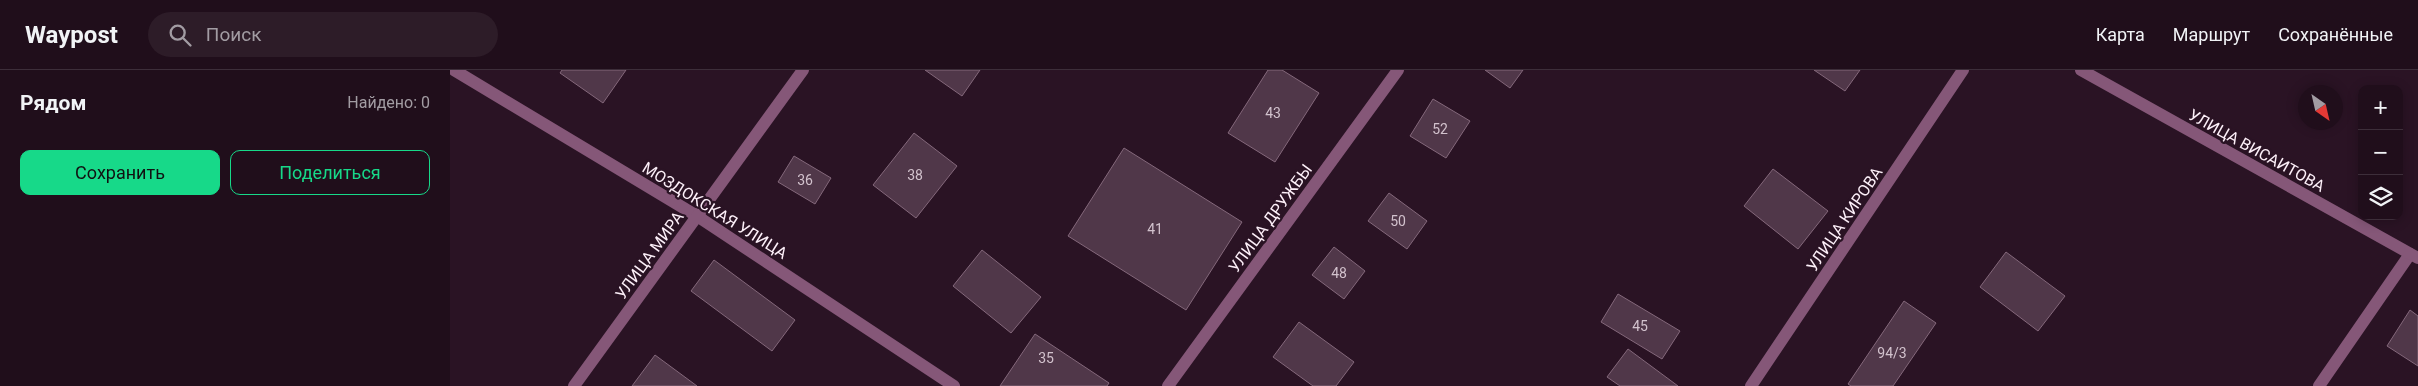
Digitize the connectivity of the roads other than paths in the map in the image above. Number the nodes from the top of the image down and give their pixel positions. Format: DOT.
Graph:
graph roads {
  1 [pos="454,70"];
  2 [pos="803,70"];
  3 [pos="1398,70"];
  4 [pos="1964,70"];
  5 [pos="2081,70"];
  6 [pos="697,216"];
  7 [pos="2414,256"];
  8 [pos="574,386"];
  9 [pos="954,386"];
  10 [pos="1168,386"];
  11 [pos="1751,386"];
  12 [pos="2320,386"];
  1 -- 6 [label="street, МОЗДОКСКАЯ УЛИЦА"];
  2 -- 6 [label="street, УЛИЦА МИРА"];
  3 -- 10 [label="street, УЛИЦА ДРУЖБЫ"];
  4 -- 11 [label="street, УЛИЦА КИРОВА"];
  5 -- 7 [label="street, УЛИЦА ВИСАИТОВА"];
  6 -- 8 [label="street, УЛИЦА МИРА"];
  6 -- 9 [label="street, МОЗДОКСКАЯ УЛИЦА"];
  7 -- 12 [label="street"];
}
